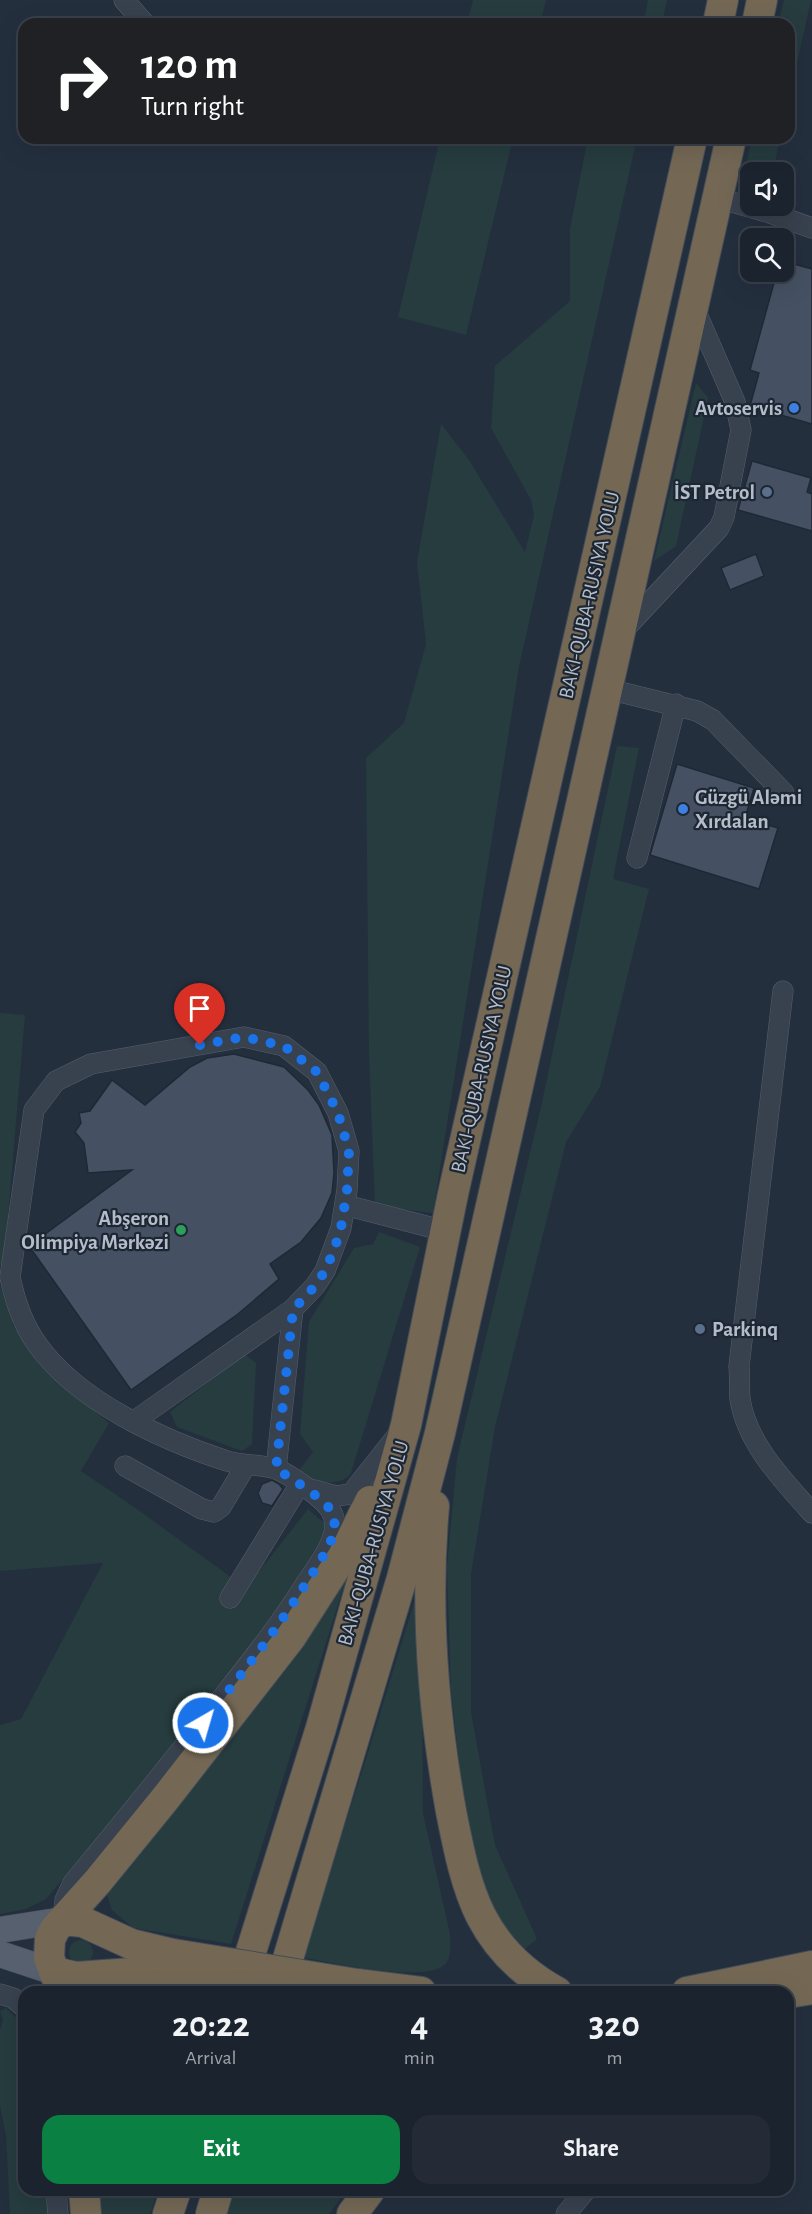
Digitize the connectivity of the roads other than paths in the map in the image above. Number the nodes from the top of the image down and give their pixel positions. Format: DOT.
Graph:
graph roads {
  1 [pos="124,0"];
  2 [pos="723,0"];
  3 [pos="762,0"];
  4 [pos="140,18"];
  5 [pos="719,18"];
  6 [pos="758,18"];
  7 [pos="691,144"];
  8 [pos="730,144"];
  9 [pos="718,198"];
  10 [pos="812,228"];
  11 [pos="693,305"];
  12 [pos="619,635"];
  13 [pos="608,689"];
  14 [pos="676,704"];
  15 [pos="784,793"];
  16 [pos="637,858"];
  17 [pos="783,991"];
  18 [pos="345,1205"];
  19 [pos="445,1232"];
  20 [pos="5,1277"];
  21 [pos="293,1310"];
  22 [pos="134,1422"];
  23 [pos="406,1425"];
  24 [pos="440,1433"];
  25 [pos="125,1466"];
  26 [pos="246,1466"];
  27 [pos="276,1469"];
  28 [pos="300,1484"];
  29 [pos="812,1513"];
  30 [pos="230,1598"];
  31 [pos="63,1920"];
  32 [pos="0,1930"];
  33 [pos="0,1954"];
  34 [pos="171,1965"];
  35 [pos="812,1966"];
  36 [pos="58,1982"];
  37 [pos="240,1986"];
  38 [pos="253,1986"];
  39 [pos="279,1986"];
  40 [pos="373,1986"];
  41 [pos="547,1986"];
  42 [pos="716,1986"];
  43 [pos="812,1989"];
  44 [pos="794,1992"];
  45 [pos="0,1994"];
  46 [pos="18,2002"];
  47 [pos="57,2196"];
  48 [pos="84,2196"];
  49 [pos="174,2196"];
  50 [pos="216,2196"];
  51 [pos="366,2196"];
  52 [pos="581,2196"];
  53 [pos="58,2214"];
  54 [pos="86,2214"];
  55 [pos="168,2214"];
  56 [pos="211,2214"];
  57 [pos="352,2214"];
  58 [pos="566,2214"];
  1 -- 4 [label="lane"];
  2 -- 5 [label="highway"];
  3 -- 6 [label="highway"];
  7 -- 19 [label="highway"];
  8 -- 9 [label="highway"];
  9 -- 10 [label="lane"];
  9 -- 11 [label="highway"];
  11 -- 12 [label="highway"];
  11 -- 12 [label="lane"];
  12 -- 13 [label="highway"];
  13 -- 14 [label="lane"];
  13 -- 24 [label="highway"];
  14 -- 15 [label="lane"];
  14 -- 16 [label="lane"];
  17 -- 29 [label="lane"];
  18 -- 19 [label="lane"];
  18 -- 20 [label="lane"];
  18 -- 21 [label="lane"];
  19 -- 23 [label="highway"];
  20 -- 22 [label="lane"];
  21 -- 22 [label="lane"];
  21 -- 27 [label="lane"];
  22 -- 26 [label="lane"];
  23 -- 28 [label="lane"];
  23 -- 31 [label="highway"];
  23 -- 37 [label="highway"];
  24 -- 39 [label="highway"];
  24 -- 41 [label="highway"];
  25 -- 26 [label="lane"];
  26 -- 27 [label="lane"];
  27 -- 28 [label="lane"];
  28 -- 30 [label="lane"];
  28 -- 31 [label="lane"];
  31 -- 32 [label="main road"];
  31 -- 34 [label="highway"];
  31 -- 36 [label="highway"];
  33 -- 36 [label="main road"];
  34 -- 36 [label="highway"];
  34 -- 38 [label="highway, bridge"];
  34 -- 40 [label="highway, bridge"];
  35 -- 42 [label="highway"];
  43 -- 44 [label="highway"];
  45 -- 46 [label="lane"];
  47 -- 53 [label="lane"];
  48 -- 54 [label="highway"];
  49 -- 55 [label="highway"];
  50 -- 56 [label="highway"];
  51 -- 57 [label="highway"];
  52 -- 58 [label="lane"];
}
